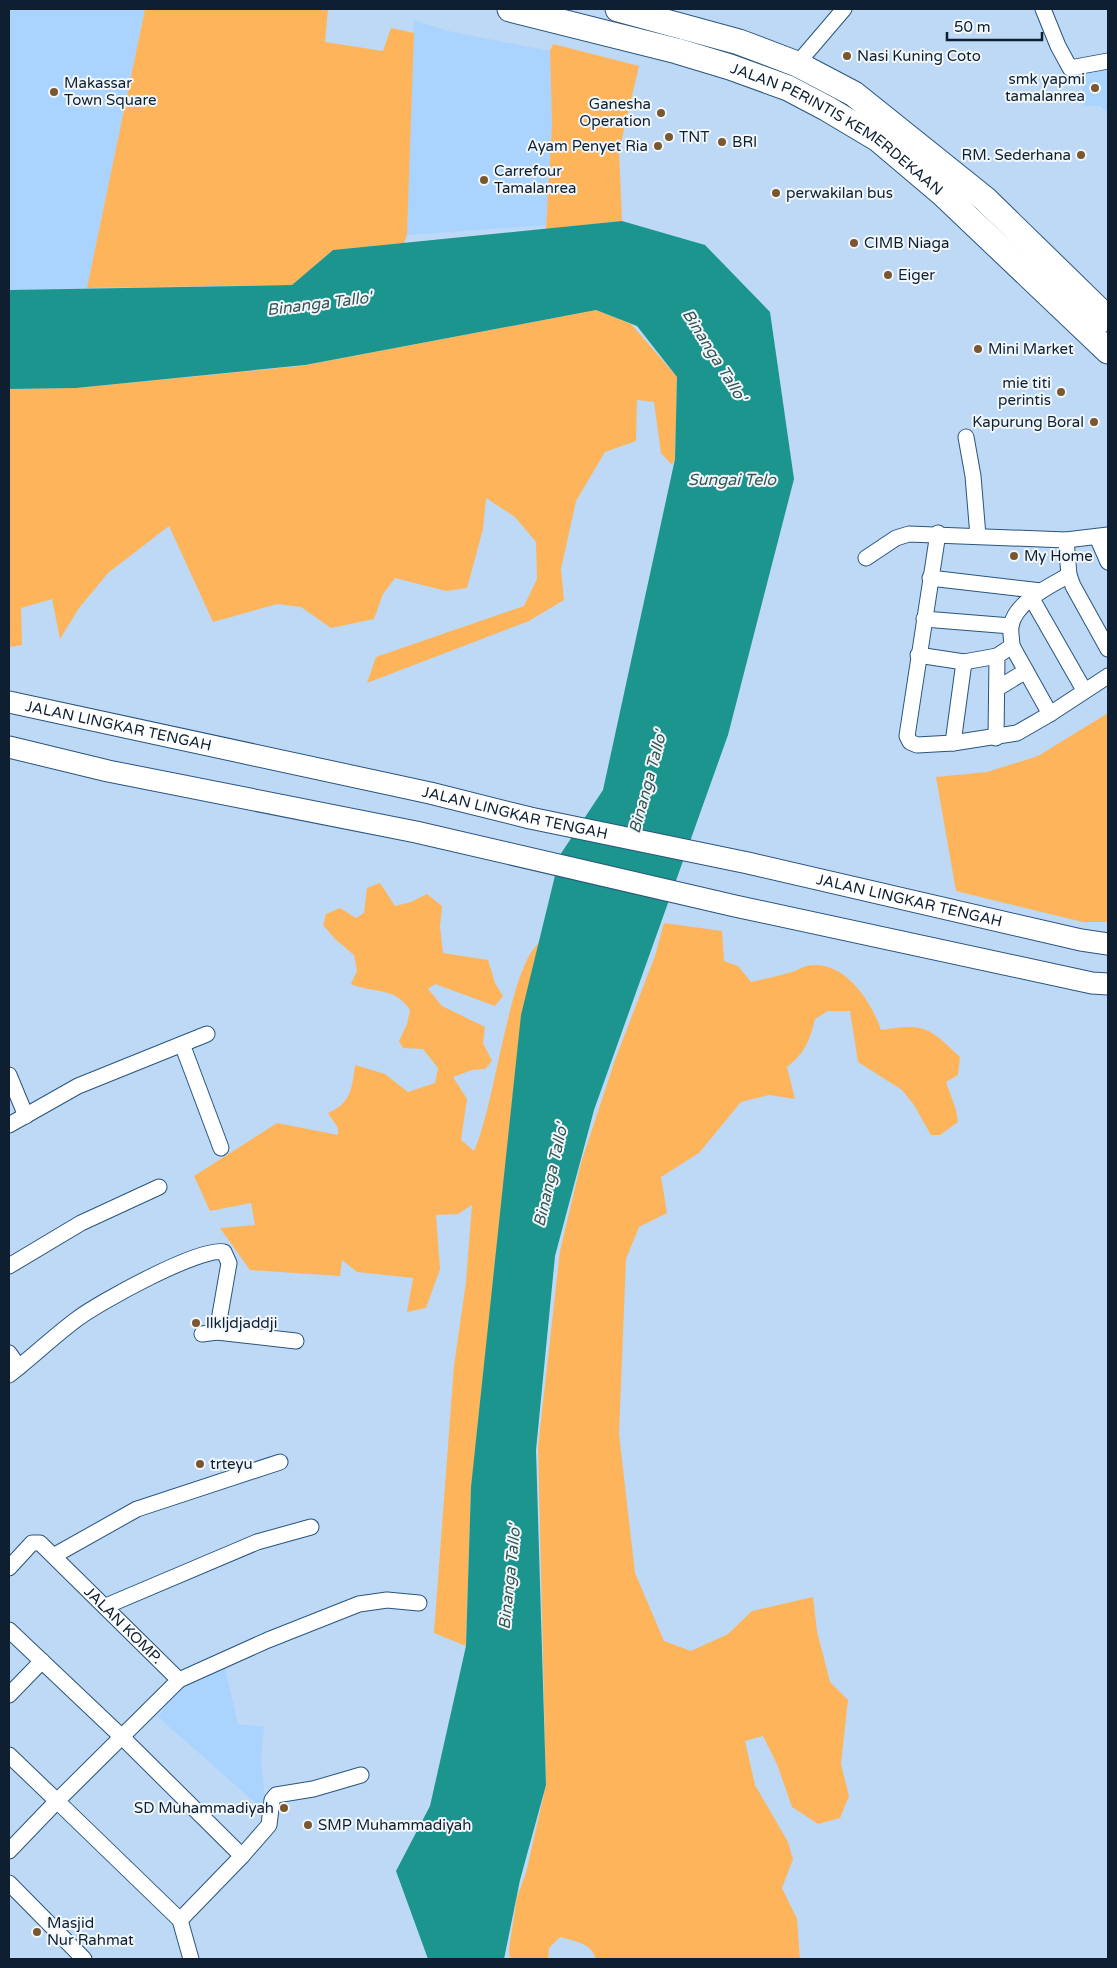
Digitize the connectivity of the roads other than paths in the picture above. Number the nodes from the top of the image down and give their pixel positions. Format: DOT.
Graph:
graph roads {
  1 [pos="510,9"];
  2 [pos="619,9"];
  3 [pos="844,9"];
  4 [pos="1043,9"];
  5 [pos="612,34"];
  6 [pos="1108,60"];
  7 [pos="797,64"];
  8 [pos="1108,319"];
  9 [pos="1108,351"];
  10 [pos="966,436"];
  11 [pos="938,534"];
  12 [pos="978,536"];
  13 [pos="1103,536"];
  14 [pos="1066,540"];
  15 [pos="866,558"];
  16 [pos="1108,562"];
  17 [pos="1069,575"];
  18 [pos="930,578"];
  19 [pos="1036,595"];
  20 [pos="924,619"];
  21 [pos="1011,626"];
  22 [pos="1012,646"];
  23 [pos="1108,649"];
  24 [pos="918,655"];
  25 [pos="997,656"];
  26 [pos="964,662"];
  27 [pos="1026,672"];
  28 [pos="1108,676"];
  29 [pos="998,688"];
  30 [pos="1084,690"];
  31 [pos="9,702"];
  32 [pos="1050,714"];
  33 [pos="996,738"];
  34 [pos="953,743"];
  35 [pos="9,747"];
  36 [pos="1108,944"];
  37 [pos="1108,984"];
  38 [pos="207,1034"];
  39 [pos="182,1044"];
  40 [pos="9,1075"];
  41 [pos="26,1116"];
  42 [pos="9,1125"];
  43 [pos="221,1148"];
  44 [pos="159,1187"];
  45 [pos="9,1266"];
  46 [pos="217,1332"];
  47 [pos="202,1334"];
  48 [pos="296,1341"];
  49 [pos="9,1353"];
  50 [pos="14,1371"];
  51 [pos="280,1462"];
  52 [pos="311,1527"];
  53 [pos="55,1555"];
  54 [pos="9,1568"];
  55 [pos="419,1603"];
  56 [pos="106,1606"];
  57 [pos="9,1630"];
  58 [pos="42,1661"];
  59 [pos="179,1680"];
  60 [pos="9,1695"];
  61 [pos="123,1738"];
  62 [pos="9,1755"];
  63 [pos="361,1775"];
  64 [pos="57,1801"];
  65 [pos="9,1851"];
  66 [pos="242,1856"];
  67 [pos="9,1883"];
  68 [pos="180,1920"];
  69 [pos="84,1959"];
  70 [pos="191,1959"];
  1 -- 5 [label="highway, JALAN PERINTIS KEMERDEKAAN"];
  2 -- 5 [label="highway"];
  2 -- 7 [label="highway, JALAN PERINTIS KEMERDEKAAN"];
  3 -- 7 [label="street"];
  4 -- 6 [label="street"];
  5 -- 9 [label="highway, JALAN PERINTIS KEMERDEKAAN"];
  7 -- 8 [label="highway, JALAN PERINTIS KEMERDEKAAN"];
  10 -- 12 [label="street"];
  11 -- 12 [label="street"];
  11 -- 15 [label="street"];
  11 -- 18 [label="street"];
  12 -- 14 [label="street"];
  13 -- 14 [label="street"];
  13 -- 16 [label="street"];
  14 -- 17 [label="street"];
  17 -- 19 [label="street"];
  17 -- 23 [label="street"];
  18 -- 19 [label="street"];
  18 -- 20 [label="street"];
  19 -- 21 [label="street"];
  19 -- 30 [label="street"];
  20 -- 21 [label="street"];
  20 -- 24 [label="street"];
  21 -- 22 [label="street"];
  22 -- 25 [label="street"];
  22 -- 27 [label="street"];
  24 -- 26 [label="street"];
  24 -- 34 [label="street"];
  25 -- 26 [label="street"];
  25 -- 29 [label="street"];
  26 -- 34 [label="street"];
  27 -- 29 [label="street"];
  27 -- 32 [label="street"];
  28 -- 30 [label="street"];
  29 -- 33 [label="street"];
  30 -- 32 [label="street"];
  31 -- 36 [label="main road, JALAN LINGKAR TENGAH"];
  32 -- 33 [label="street"];
  33 -- 34 [label="street"];
  35 -- 37 [label="main road"];
  38 -- 39 [label="street"];
  39 -- 41 [label="street"];
  39 -- 43 [label="street"];
  40 -- 41 [label="street"];
  41 -- 42 [label="street"];
  44 -- 45 [label="street"];
  46 -- 47 [label="street"];
  46 -- 48 [label="street"];
  46 -- 50 [label="street"];
  49 -- 50 [label="street"];
  51 -- 53 [label="street"];
  52 -- 56 [label="street"];
  53 -- 54 [label="street, JALAN KOMP."];
  53 -- 56 [label="street, JALAN KOMP."];
  55 -- 59 [label="street"];
  56 -- 59 [label="street, JALAN KOMP."];
  57 -- 58 [label="street"];
  58 -- 60 [label="street"];
  58 -- 61 [label="street"];
  59 -- 61 [label="street"];
  61 -- 64 [label="street"];
  61 -- 66 [label="street"];
  62 -- 64 [label="street"];
  63 -- 66 [label="street"];
  64 -- 65 [label="street"];
  64 -- 68 [label="street"];
  66 -- 68 [label="street"];
  67 -- 69 [label="street"];
  68 -- 70 [label="street"];
}
